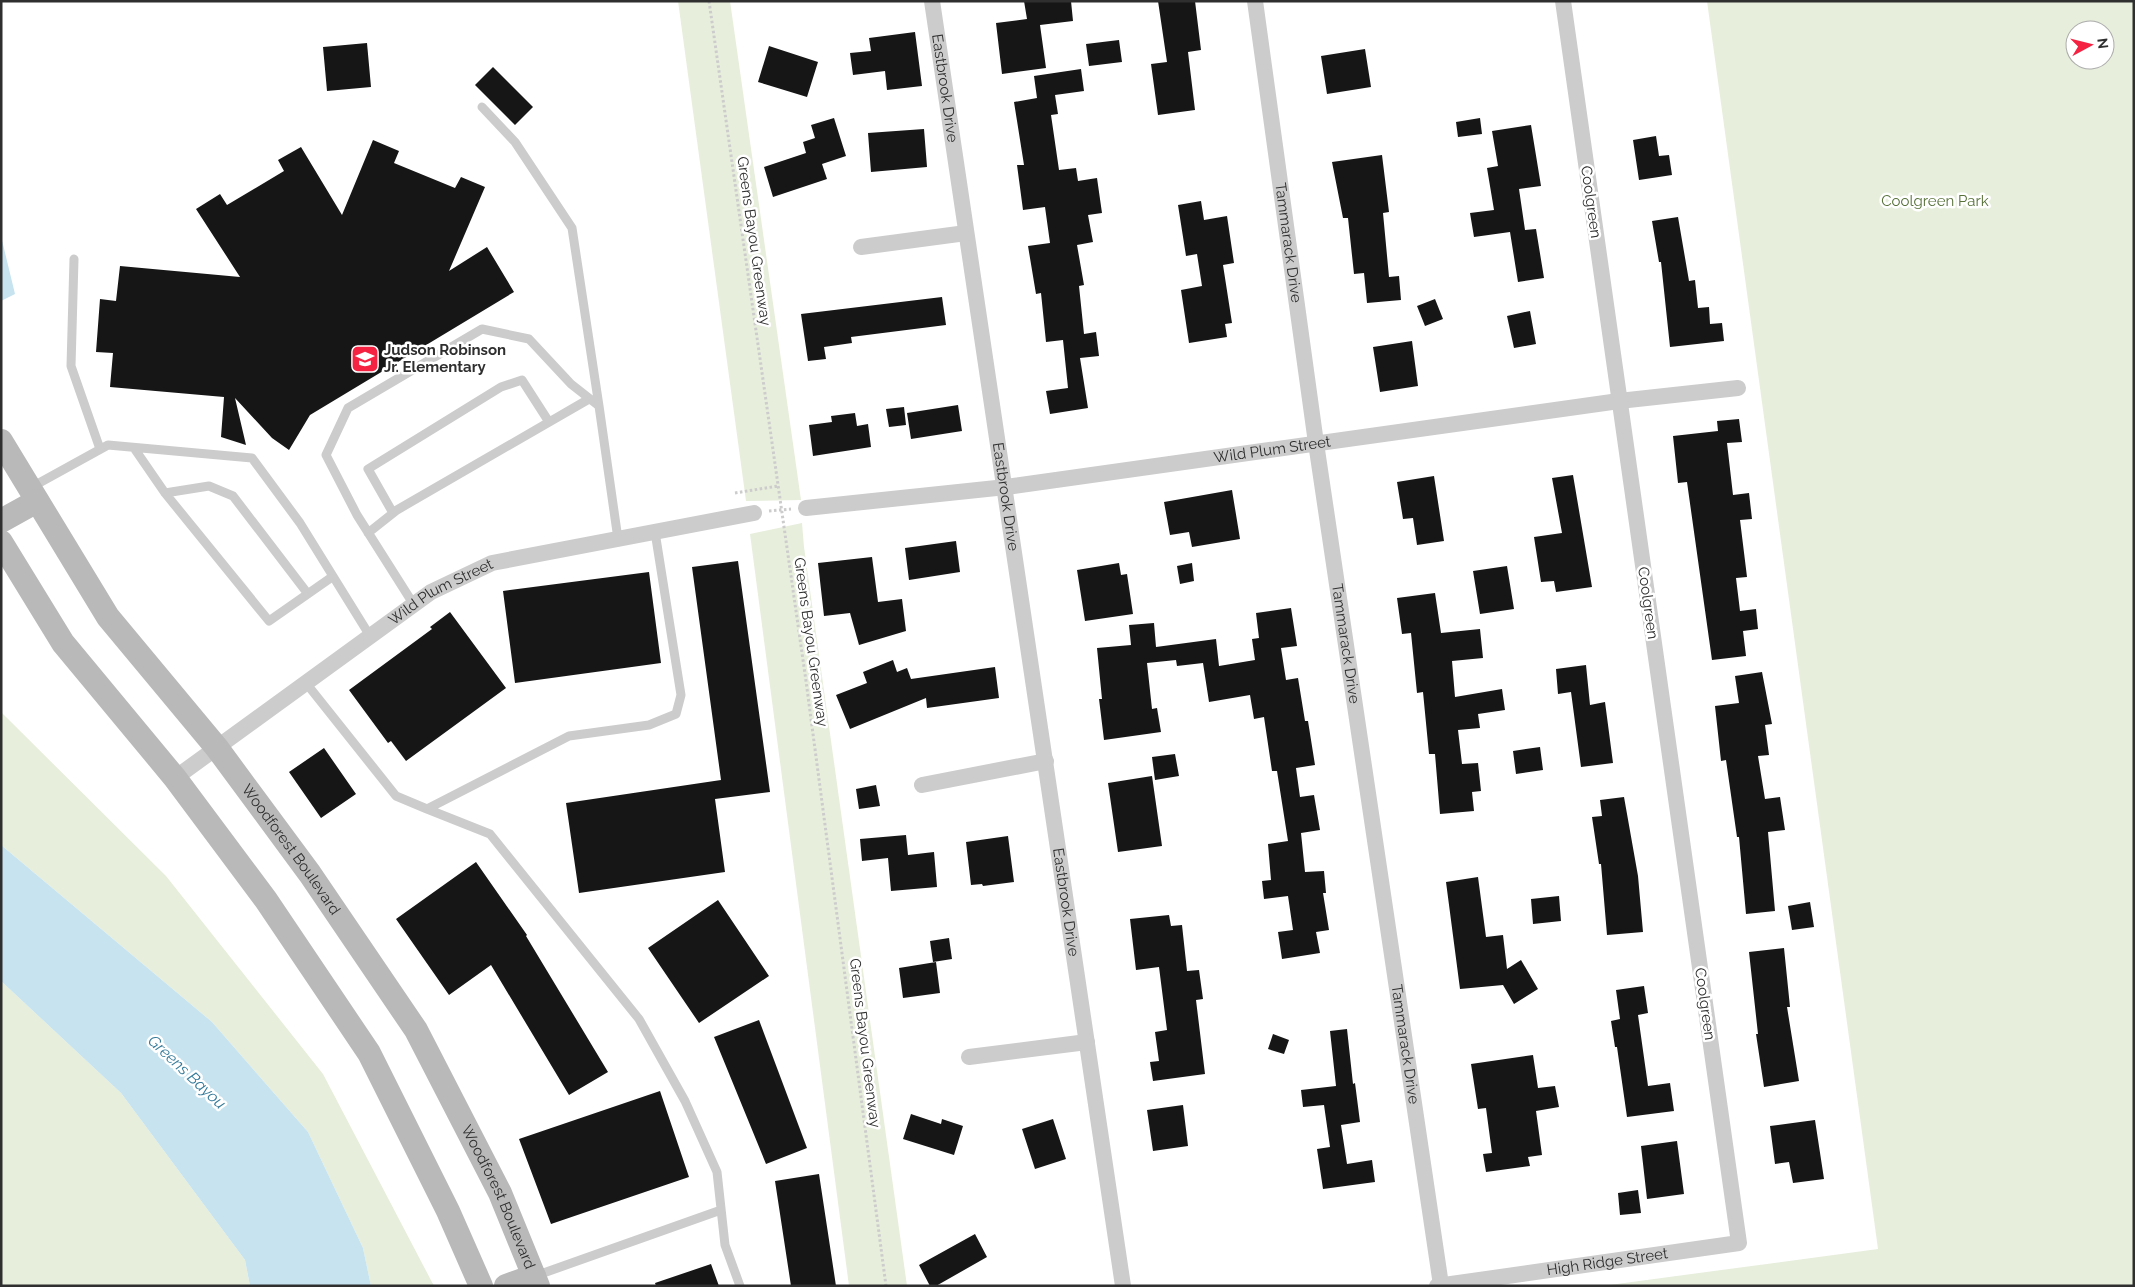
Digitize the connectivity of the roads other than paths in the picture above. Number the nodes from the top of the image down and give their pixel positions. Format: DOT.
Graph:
graph roads {
  1 [pos="932,1"];
  2 [pos="1255,1"];
  3 [pos="1563,1"];
  4 [pos="482,107"];
  5 [pos="966,233"];
  6 [pos="860,247"];
  7 [pos="74,259"];
  8 [pos="1738,388"];
  9 [pos="589,399"];
  10 [pos="1619,401"];
  11 [pos="599,406"];
  12 [pos="549,422"];
  13 [pos="1,441"];
  14 [pos="1316,443"];
  15 [pos="134,448"];
  16 [pos="100,450"];
  17 [pos="1006,487"];
  18 [pos="165,493"];
  19 [pos="34,494"];
  20 [pos="806,508"];
  21 [pos="393,513"];
  22 [pos="754,513"];
  23 [pos="1,521"];
  24 [pos="655,532"];
  25 [pos="368,533"];
  26 [pos="618,539"];
  27 [pos="1,542"];
  28 [pos="332,576"];
  29 [pos="308,594"];
  30 [pos="414,605"];
  31 [pos="370,636"];
  32 [pos="306,683"];
  33 [pos="217,748"];
  34 [pos="1046,761"];
  35 [pos="175,778"];
  36 [pos="922,785"];
  37 [pos="427,809"];
  38 [pos="1087,1042"];
  39 [pos="969,1058"];
  40 [pos="1734,1205"];
  41 [pos="721,1210"];
  42 [pos="536,1281"];
  43 [pos="1441,1285"];
  44 [pos="481,1286"];
  45 [pos="506,1286"];
  46 [pos="740,1286"];
  47 [pos="1123,1286"];
  48 [pos="1437,1286"];
  1 -- 5 [label="street, Eastbrook Drive"];
  2 -- 14 [label="street, Tammarack Drive"];
  3 -- 10 [label="street, Coolgreen"];
  4 -- 11 [label="lane"];
  5 -- 6 [label="street"];
  5 -- 17 [label="street, Eastbrook Drive"];
  7 -- 16 [label="lane"];
  8 -- 10 [label="street, Wild Plum Street"];
  9 -- 11 [label="lane"];
  9 -- 12 [label="lane"];
  9 -- 25 [label="lane"];
  10 -- 14 [label="street, Wild Plum Street"];
  10 -- 40 [label="street, Coolgreen"];
  11 -- 26 [label="lane"];
  12 -- 21 [label="lane"];
  12 -- 21 [label="lane"];
  13 -- 19 [label="main road, Woodforest Boulevard"];
  14 -- 17 [label="street, Wild Plum Street"];
  14 -- 43 [label="street, Tammarack Drive"];
  15 -- 16 [label="lane"];
  15 -- 18 [label="lane"];
  15 -- 28 [label="lane"];
  16 -- 19 [label="lane"];
  17 -- 20 [label="street, Wild Plum Street"];
  17 -- 34 [label="street, Eastbrook Drive"];
  18 -- 29 [label="lane"];
  18 -- 29 [label="lane"];
  19 -- 23 [label="main road"];
  19 -- 33 [label="main road, Woodforest Boulevard"];
  21 -- 25 [label="lane"];
  22 -- 24 [label="street, Wild Plum Street"];
  24 -- 26 [label="street, Wild Plum Street"];
  24 -- 37 [label="lane"];
  25 -- 30 [label="lane"];
  26 -- 30 [label="street, Wild Plum Street"];
  27 -- 35 [label="main road"];
  28 -- 29 [label="lane"];
  28 -- 31 [label="lane"];
  30 -- 31 [label="street, Wild Plum Street"];
  31 -- 32 [label="street, Wild Plum Street"];
  32 -- 33 [label="street, Wild Plum Street"];
  32 -- 37 [label="lane"];
  33 -- 35 [label="street, Wild Plum Street"];
  33 -- 42 [label="main road, Woodforest Boulevard"];
  34 -- 36 [label="street"];
  34 -- 38 [label="street, Eastbrook Drive"];
  35 -- 44 [label="main road"];
  37 -- 41 [label="lane"];
  38 -- 39 [label="street"];
  38 -- 47 [label="street, Eastbrook Drive"];
  40 -- 43 [label="street, High Ridge Street"];
  41 -- 42 [label="lane"];
  41 -- 46 [label="lane"];
  42 -- 45 [label="main road"];
  43 -- 48 [label="street, High Ridge Street"];
}
